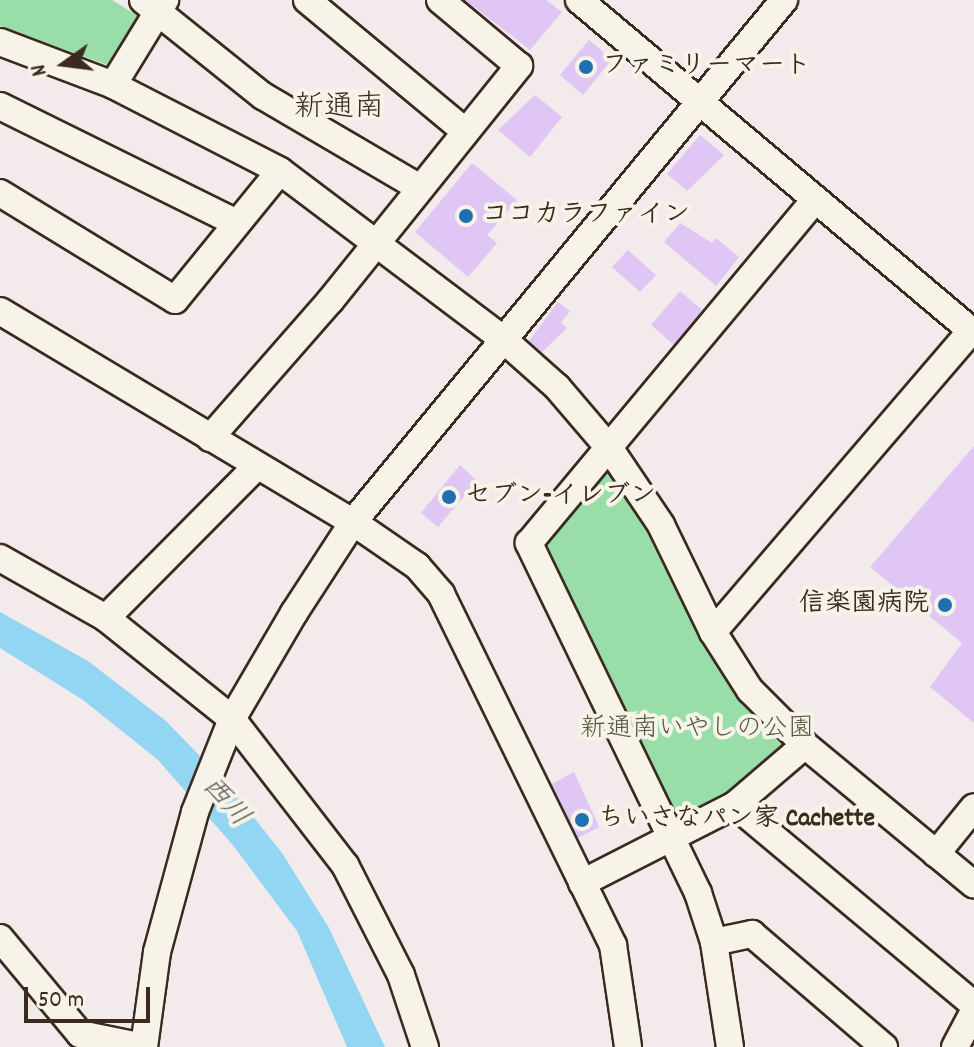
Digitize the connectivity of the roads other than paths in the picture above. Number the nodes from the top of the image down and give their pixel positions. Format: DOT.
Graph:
graph roads {
  1 [pos="307,0"];
  2 [pos="440,0"];
  3 [pos="579,0"];
  4 [pos="784,0"];
  5 [pos="155,4"];
  6 [pos="0,42"];
  7 [pos="113,85"];
  8 [pos="701,103"];
  9 [pos="3,113"];
  10 [pos="465,131"];
  11 [pos="280,171"];
  12 [pos="418,187"];
  13 [pos="0,193"];
  14 [pos="815,200"];
  15 [pos="237,223"];
  16 [pos="378,240"];
  17 [pos="0,311"];
  18 [pos="973,332"];
  19 [pos="504,340"];
  20 [pos="210,438"];
  21 [pos="610,449"];
  22 [pos="256,467"];
  23 [pos="353,522"];
  24 [pos="0,558"];
  25 [pos="106,618"];
  26 [pos="713,632"];
  27 [pos="232,719"];
  28 [pos="805,745"];
  29 [pos="735,805"];
  30 [pos="974,807"];
  31 [pos="673,841"];
  32 [pos="936,854"];
  33 [pos="582,883"];
  34 [pos="974,885"];
  35 [pos="0,938"];
  36 [pos="714,942"];
  37 [pos="974,1005"];
  38 [pos="974,1012"];
  39 [pos="144,1047"];
  40 [pos="425,1047"];
  41 [pos="628,1047"];
  42 [pos="730,1047"];
  43 [pos="884,1047"];
  44 [pos="955,1047"];
  1 -- 10 [label="street"];
  2 -- 10 [label="street"];
  3 -- 8 [label="street"];
  4 -- 8 [label="street"];
  5 -- 7 [label="street"];
  5 -- 12 [label="street"];
  6 -- 7 [label="street"];
  7 -- 11 [label="street"];
  8 -- 14 [label="street"];
  8 -- 19 [label="street"];
  9 -- 15 [label="street"];
  10 -- 12 [label="street"];
  11 -- 15 [label="street"];
  11 -- 16 [label="street"];
  12 -- 16 [label="street"];
  13 -- 15 [label="street"];
  14 -- 18 [label="street"];
  14 -- 21 [label="street"];
  16 -- 19 [label="street"];
  16 -- 20 [label="street"];
  17 -- 20 [label="street"];
  18 -- 26 [label="street"];
  19 -- 21 [label="street"];
  19 -- 23 [label="street"];
  20 -- 22 [label="street"];
  21 -- 26 [label="street"];
  21 -- 31 [label="street"];
  22 -- 23 [label="street"];
  22 -- 25 [label="street"];
  23 -- 27 [label="street"];
  23 -- 33 [label="street"];
  24 -- 25 [label="street"];
  25 -- 27 [label="street"];
  26 -- 28 [label="street"];
  27 -- 39 [label="street"];
  27 -- 40 [label="street"];
  28 -- 29 [label="street"];
  28 -- 32 [label="street"];
  29 -- 31 [label="street"];
  29 -- 37 [label="street"];
  30 -- 32 [label="street"];
  31 -- 33 [label="street"];
  31 -- 36 [label="street"];
  32 -- 34 [label="street"];
  33 -- 41 [label="street"];
  35 -- 39 [label="street"];
  36 -- 42 [label="street"];
  36 -- 43 [label="street"];
  38 -- 44 [label="street"];
}
